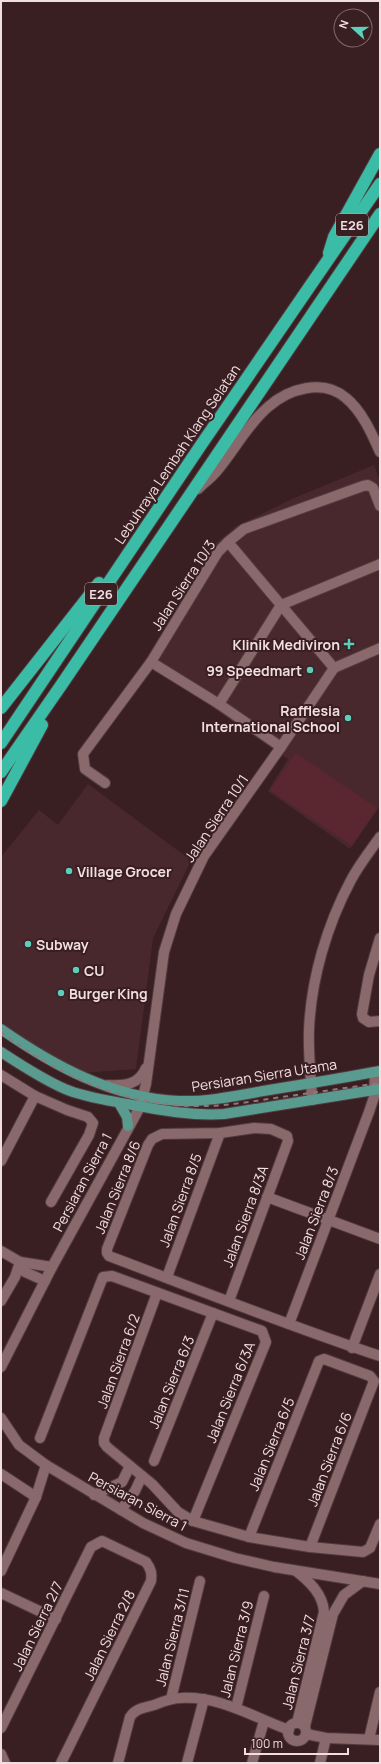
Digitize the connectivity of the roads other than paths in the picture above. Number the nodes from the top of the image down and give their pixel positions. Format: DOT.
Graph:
graph roads {
  1 [pos="380,154"];
  2 [pos="380,184"];
  3 [pos="378,219"];
  4 [pos="325,265"];
  5 [pos="201,445"];
  6 [pos="380,452"];
  7 [pos="186,500"];
  8 [pos="380,506"];
  9 [pos="228,542"];
  10 [pos="380,564"];
  11 [pos="281,605"];
  12 [pos="380,648"];
  13 [pos="151,662"];
  14 [pos="334,668"];
  15 [pos="62,684"];
  16 [pos="219,704"];
  17 [pos="1,708"];
  18 [pos="1,743"];
  19 [pos="281,747"];
  20 [pos="1,772"];
  21 [pos="105,783"];
  22 [pos="1,800"];
  23 [pos="380,837"];
  24 [pos="380,938"];
  25 [pos="380,1021"];
  26 [pos="1,1029"];
  27 [pos="1,1052"];
  28 [pos="148,1062"];
  29 [pos="378,1071"];
  30 [pos="1,1075"];
  31 [pos="311,1083"];
  32 [pos="105,1085"];
  33 [pos="377,1090"];
  34 [pos="35,1096"];
  35 [pos="143,1096"];
  36 [pos="312,1100"];
  37 [pos="119,1103"];
  38 [pos="140,1106"];
  39 [pos="128,1126"];
  40 [pos="220,1133"];
  41 [pos="1,1162"];
  42 [pos="267,1197"];
  43 [pos="51,1202"];
  44 [pos="329,1220"];
  45 [pos="380,1239"];
  46 [pos="1,1251"];
  47 [pos="20,1262"];
  48 [pos="52,1267"];
  49 [pos="380,1274"];
  50 [pos="167,1278"];
  51 [pos="45,1281"];
  52 [pos="157,1293"];
  53 [pos="1,1301"];
  54 [pos="228,1302"];
  55 [pos="213,1313"];
  56 [pos="289,1324"];
  57 [pos="352,1348"];
  58 [pos="380,1356"];
  59 [pos="319,1361"];
  60 [pos="1,1367"];
  61 [pos="1,1418"];
  62 [pos="40,1438"];
  63 [pos="154,1461"];
  64 [pos="46,1465"];
  65 [pos="130,1466"];
  66 [pos="1,1474"];
  67 [pos="142,1476"];
  68 [pos="94,1494"];
  69 [pos="36,1497"];
  70 [pos="121,1510"];
  71 [pos="193,1521"];
  72 [pos="380,1524"];
  73 [pos="249,1537"];
  74 [pos="102,1542"];
  75 [pos="310,1547"];
  76 [pos="295,1570"];
  77 [pos="1,1571"];
  78 [pos="318,1574"];
  79 [pos="348,1579"];
  80 [pos="200,1581"];
  81 [pos="363,1581"];
  82 [pos="380,1584"];
  83 [pos="315,1590"];
  84 [pos="1,1593"];
  85 [pos="344,1595"];
  86 [pos="264,1596"];
  87 [pos="329,1613"];
  88 [pos="56,1620"];
  89 [pos="380,1692"];
  90 [pos="171,1699"];
  91 [pos="204,1699"];
  92 [pos="236,1708"];
  93 [pos="264,1721"];
  94 [pos="1,1728"];
  95 [pos="303,1728"];
  96 [pos="289,1730"];
  97 [pos="326,1738"];
  98 [pos="369,1739"];
  99 [pos="380,1740"];
  100 [pos="1,1754"];
  101 [pos="5,1763"];
  102 [pos="60,1763"];
  103 [pos="118,1763"];
  104 [pos="187,1763"];
  105 [pos="252,1763"];
  106 [pos="320,1763"];
  1 -- 4 [label="highway"];
  2 -- 4 [label="highway, Lebuhraya Lembah Klang Selatan / E26"];
  3 -- 7 [label="highway, E26"];
  4 -- 5 [label="highway, Lebuhraya Lembah Klang Selatan / E26"];
  5 -- 17 [label="highway"];
  5 -- 18 [label="highway, Lebuhraya Lembah Klang Selatan / E26"];
  6 -- 7 [label="street"];
  7 -- 15 [label="highway, E26"];
  8 -- 9 [label="street, Jalan Sierra 10/3"];
  9 -- 11 [label="street"];
  9 -- 13 [label="street, Jalan Sierra 10/3"];
  10 -- 11 [label="street"];
  11 -- 14 [label="street"];
  11 -- 16 [label="street"];
  12 -- 14 [label="street"];
  13 -- 16 [label="street"];
  13 -- 21 [label="street, Jalan Sierra 10/3"];
  14 -- 19 [label="street, Jalan Sierra 10/1"];
  15 -- 20 [label="highway, E26"];
  15 -- 22 [label="highway"];
  16 -- 19 [label="street"];
  19 -- 28 [label="street, Jalan Sierra 10/1"];
  23 -- 31 [label="street"];
  24 -- 25 [label="street"];
  26 -- 32 [label="main road, Persiaran Sierra Utama"];
  27 -- 37 [label="main road, Persiaran Sierra Utama"];
  28 -- 32 [label="street"];
  28 -- 35 [label="street, Jalan Sierra 10/1"];
  29 -- 31 [label="main road, Persiaran Sierra Utama"];
  29 -- 33 [label="street, Jalan Sierra 8/3"];
  30 -- 34 [label="street"];
  31 -- 35 [label="main road, Persiaran Sierra Utama"];
  31 -- 36 [label="street"];
  32 -- 35 [label="main road, Persiaran Sierra Utama"];
  33 -- 36 [label="main road, Persiaran Sierra Utama"];
  33 -- 44 [label="street, Jalan Sierra 8/3"];
  34 -- 41 [label="street"];
  34 -- 43 [label="street"];
  35 -- 38 [label="street, Persiaran Sierra 1"];
  36 -- 38 [label="main road, Persiaran Sierra Utama"];
  37 -- 38 [label="main road, Persiaran Sierra Utama"];
  37 -- 39 [label="main road"];
  38 -- 39 [label="street, Persiaran Sierra 1"];
  39 -- 48 [label="street, Persiaran Sierra 1"];
  40 -- 42 [label="street, Jalan Sierra 8/3A"];
  40 -- 50 [label="street, Jalan Sierra 8/5"];
  40 -- 50 [label="street, Jalan Sierra 8/6"];
  42 -- 44 [label="street"];
  42 -- 54 [label="street, Jalan Sierra 8/3A"];
  44 -- 45 [label="street"];
  44 -- 56 [label="street, Jalan Sierra 8/3"];
  46 -- 47 [label="street"];
  47 -- 48 [label="street"];
  47 -- 51 [label="street"];
  47 -- 53 [label="street"];
  48 -- 51 [label="street, Persiaran Sierra 1"];
  49 -- 57 [label="street"];
  50 -- 54 [label="street"];
  51 -- 60 [label="street, Persiaran Sierra 1"];
  52 -- 55 [label="street, Jalan Sierra 6/3A"];
  52 -- 62 [label="street, Jalan Sierra 6/3A"];
  52 -- 65 [label="street, Jalan Sierra 6/2"];
  54 -- 56 [label="street"];
  55 -- 63 [label="street, Jalan Sierra 6/3"];
  55 -- 71 [label="street, Jalan Sierra 6/3A"];
  56 -- 57 [label="street"];
  57 -- 58 [label="street"];
  59 -- 73 [label="street, Jalan Sierra 6/5"];
  59 -- 75 [label="street, Jalan Sierra 6/6"];
  61 -- 64 [label="street, Persiaran Sierra 1"];
  64 -- 68 [label="street, Persiaran Sierra 1"];
  64 -- 69 [label="street"];
  65 -- 67 [label="street"];
  65 -- 68 [label="street"];
  66 -- 69 [label="street"];
  67 -- 70 [label="street"];
  67 -- 71 [label="street"];
  68 -- 70 [label="street, Persiaran Sierra 1"];
  69 -- 77 [label="street"];
  70 -- 76 [label="street, Persiaran Sierra 1"];
  71 -- 73 [label="street"];
  72 -- 75 [label="street"];
  73 -- 75 [label="street"];
  74 -- 88 [label="street, Jalan Sierra 2/7"];
  74 -- 102 [label="street, Jalan Sierra 2/8"];
  76 -- 78 [label="street, Persiaran Sierra 1"];
  76 -- 83 [label="street, Jalan Sierra 3/7"];
  78 -- 79 [label="street, Persiaran Sierra 1"];
  78 -- 83 [label="street"];
  79 -- 81 [label="street, Persiaran Sierra 1"];
  79 -- 85 [label="street"];
  80 -- 90 [label="street, Jalan Sierra 3/11"];
  81 -- 82 [label="street, Persiaran Sierra 1"];
  81 -- 85 [label="street, Jalan Sierra 3/7"];
  83 -- 87 [label="street, Jalan Sierra 3/7"];
  84 -- 88 [label="street"];
  85 -- 87 [label="street, Jalan Sierra 3/7"];
  86 -- 92 [label="street, Jalan Sierra 3/9"];
  87 -- 95 [label="street, Jalan Sierra 3/7"];
  88 -- 94 [label="street, Jalan Sierra 2/7"];
  89 -- 98 [label="street"];
  90 -- 91 [label="street"];
  90 -- 103 [label="street"];
  91 -- 92 [label="street"];
  91 -- 104 [label="street"];
  92 -- 93 [label="street"];
  93 -- 96 [label="street"];
  93 -- 105 [label="street"];
  95 -- 96 [label="street"];
  95 -- 96 [label="street"];
  95 -- 97 [label="street"];
  97 -- 98 [label="street"];
  97 -- 106 [label="street"];
  98 -- 99 [label="street"];
  100 -- 101 [label="street"];
}
